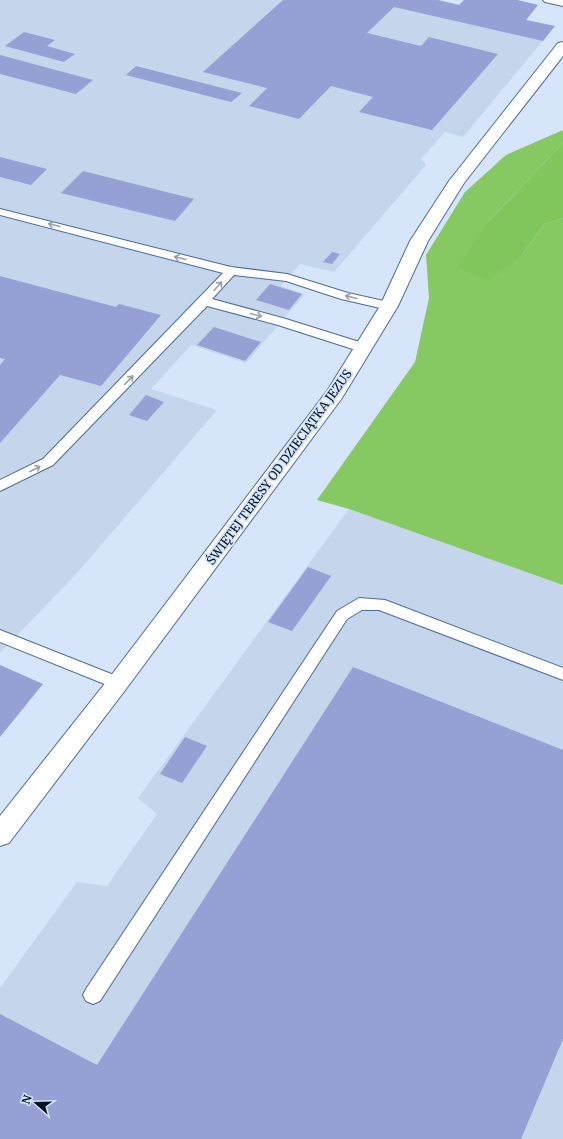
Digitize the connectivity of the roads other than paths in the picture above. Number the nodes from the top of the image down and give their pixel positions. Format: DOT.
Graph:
graph roads {
  1 [pos="548,0"];
  2 [pos="563,3"];
  3 [pos="563,46"];
  4 [pos="0,212"];
  5 [pos="231,271"];
  6 [pos="204,301"];
  7 [pos="389,306"];
  8 [pos="364,348"];
  9 [pos="0,486"];
  10 [pos="0,636"];
  11 [pos="563,674"];
  12 [pos="118,683"];
  13 [pos="0,836"];
  14 [pos="93,995"];
  1 -- 2 [label="lane"];
  3 -- 7 [label="street, ŚWIĘTEJ TERESY OD DZIECIĄTKA JEZUS"];
  5 -- 4 [label="lane, one-way"];
  6 -- 5 [label="lane, one-way"];
  7 -- 5 [label="lane, one-way"];
  6 -- 8 [label="lane, one-way"];
  9 -- 6 [label="lane, one-way"];
  7 -- 8 [label="street, ŚWIĘTEJ TERESY OD DZIECIĄTKA JEZUS"];
  8 -- 12 [label="street, ŚWIĘTEJ TERESY OD DZIECIĄTKA JEZUS"];
  10 -- 12 [label="lane"];
  11 -- 14 [label="lane"];
  12 -- 13 [label="street, ŚWIĘTEJ TERESY OD DZIECIĄTKA JEZUS"];
}
